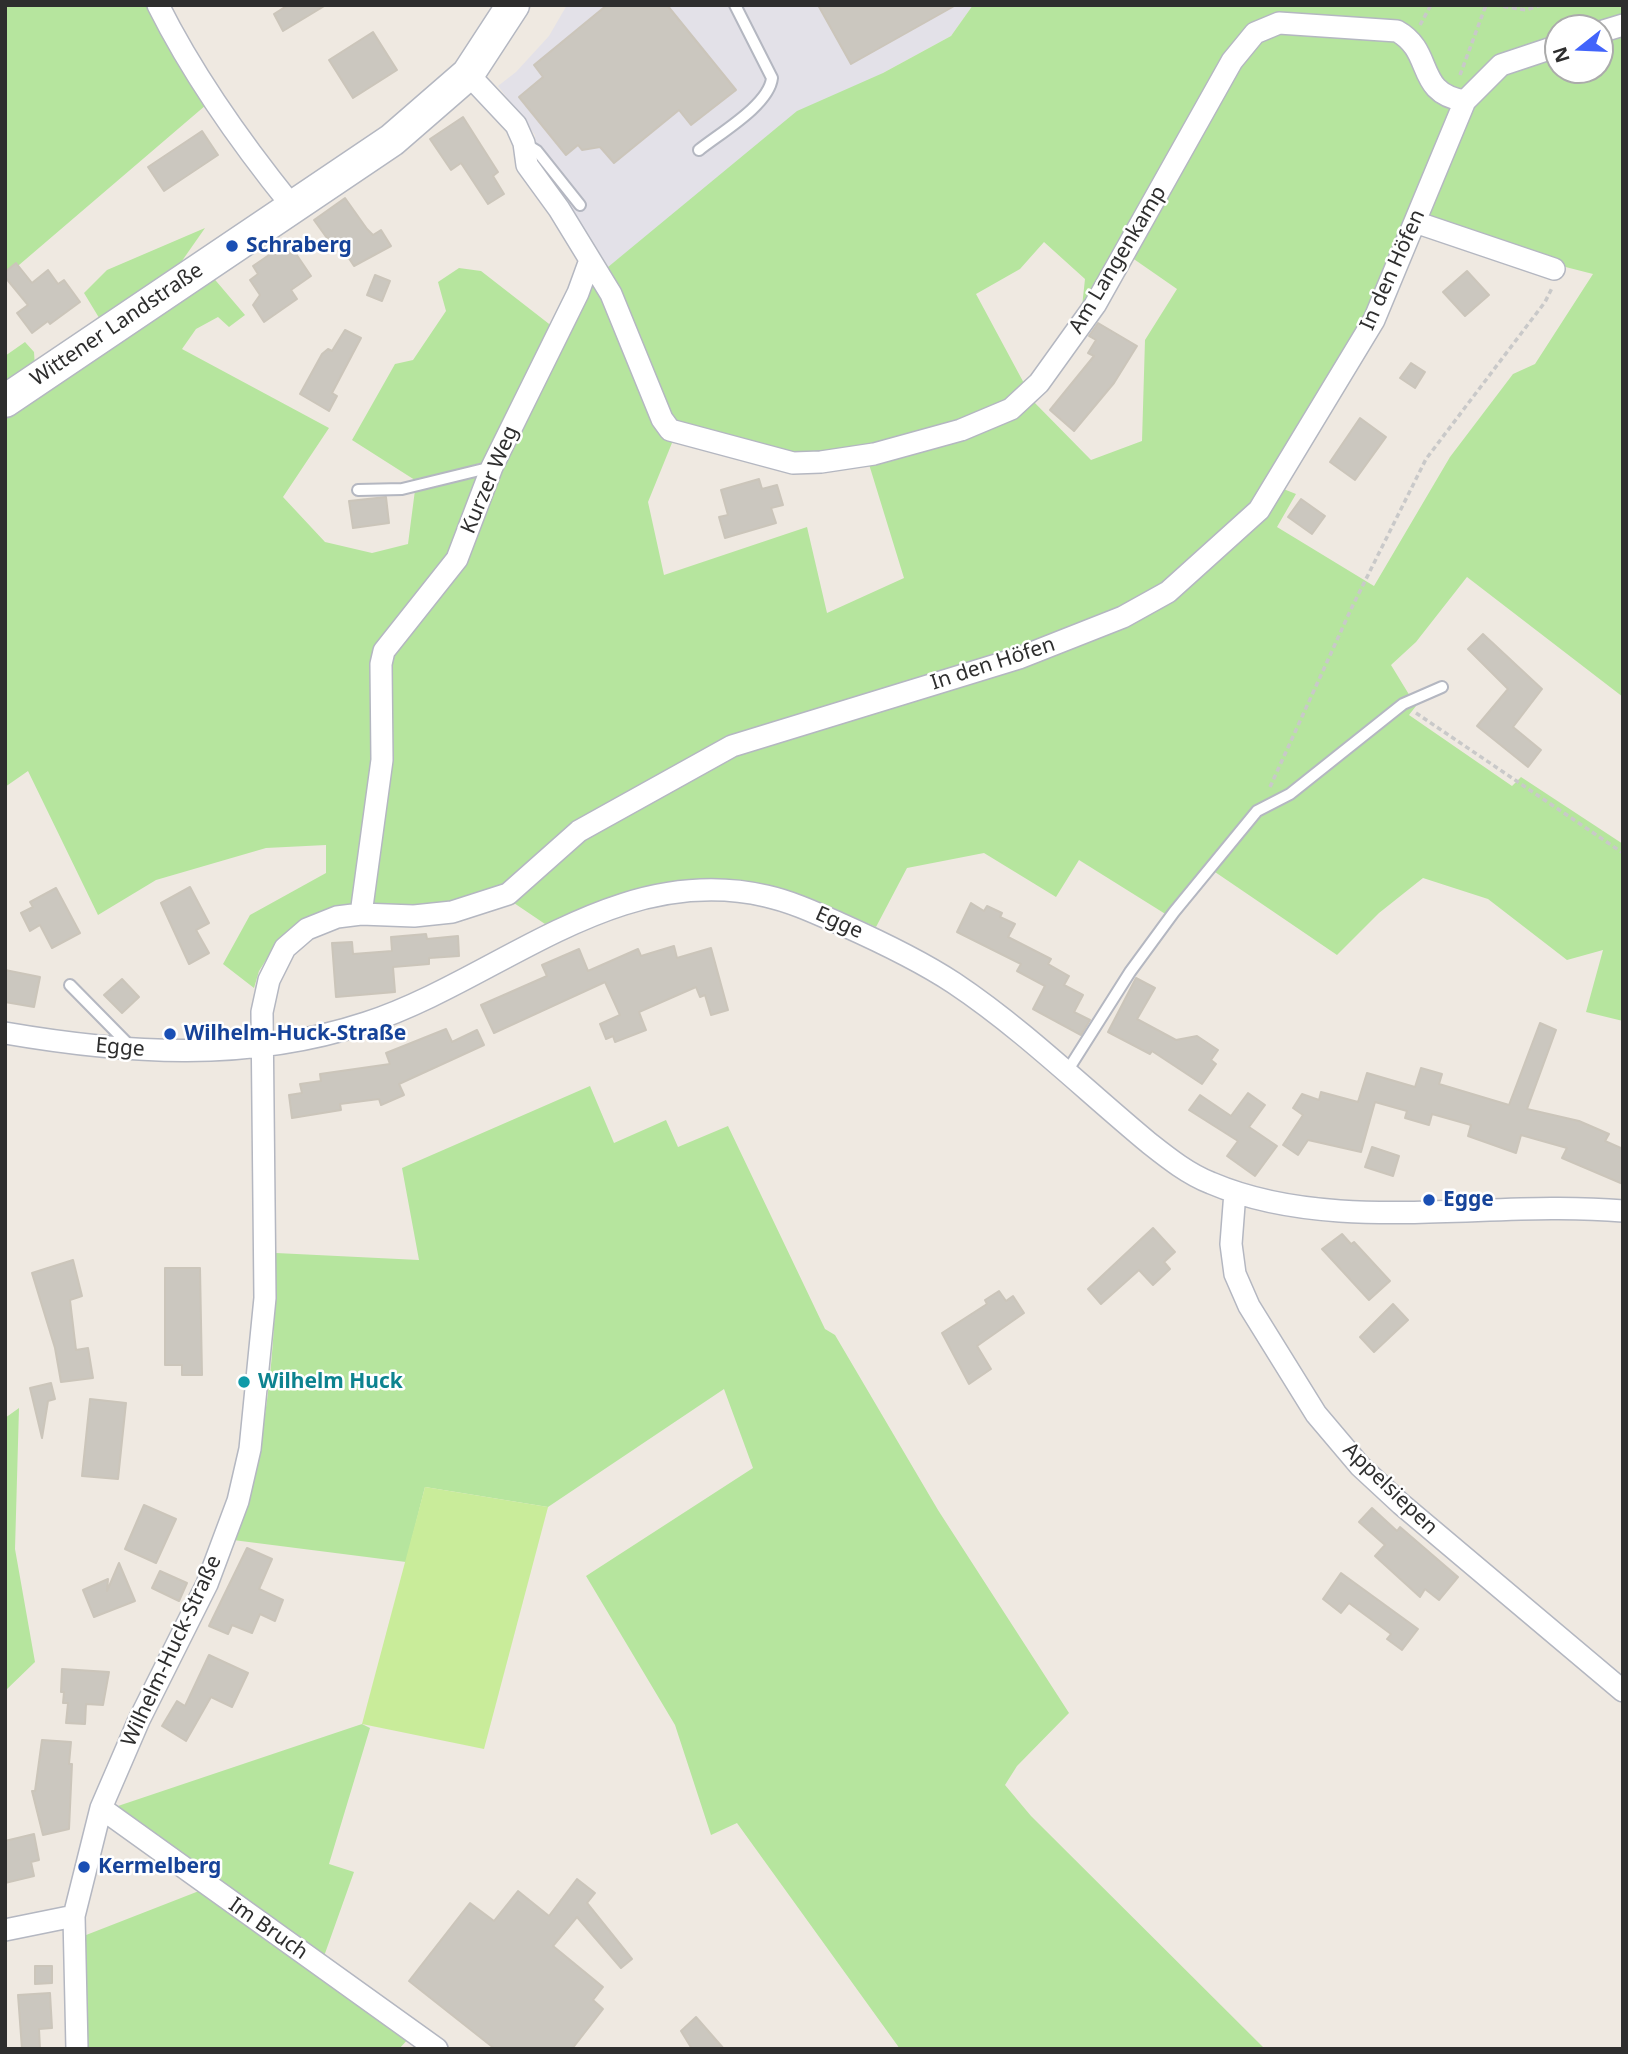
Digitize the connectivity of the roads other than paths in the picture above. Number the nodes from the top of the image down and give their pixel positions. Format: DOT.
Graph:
graph roads {
  1 [pos="158,5"];
  2 [pos="734,5"];
  3 [pos="506,17"];
  4 [pos="1544,51"];
  5 [pos="468,74"];
  6 [pos="1458,100"];
  7 [pos="524,143"];
  8 [pos="699,150"];
  9 [pos="580,205"];
  10 [pos="292,206"];
  11 [pos="1415,222"];
  12 [pos="590,260"];
  13 [pos="1554,269"];
  14 [pos="5,401"];
  15 [pos="492,467"];
  16 [pos="358,490"];
  17 [pos="1442,687"];
  18 [pos="360,914"];
  19 [pos="70,985"];
  20 [pos="5,1033"];
  21 [pos="261,1047"];
  22 [pos="132,1049"];
  23 [pos="1066,1073"];
  24 [pos="1235,1192"];
  25 [pos="1623,1211"];
  26 [pos="1623,1691"];
  27 [pos="101,1808"];
  28 [pos="74,1916"];
  29 [pos="5,1930"];
  30 [pos="77,2049"];
  31 [pos="437,2049"];
  1 -- 10 [label="street"];
  2 -- 8 [label="lane"];
  3 -- 5 [label="main road, Wittener Landstraße"];
  4 -- 6 [label="street, In den Höfen"];
  5 -- 7 [label="street"];
  5 -- 10 [label="main road, Wittener Landstraße"];
  6 -- 11 [label="street, In den Höfen"];
  6 -- 12 [label="street, Am Langenkamp"];
  7 -- 9 [label="lane"];
  7 -- 12 [label="street"];
  10 -- 14 [label="main road, Wittener Landstraße"];
  11 -- 13 [label="street"];
  11 -- 18 [label="street, In den Höfen"];
  12 -- 15 [label="street, Kurzer Weg"];
  15 -- 16 [label="lane"];
  15 -- 18 [label="street, Kurzer Weg"];
  17 -- 23 [label="lane"];
  18 -- 21 [label="street, In den Höfen"];
  19 -- 22 [label="lane"];
  20 -- 22 [label="street, Egge"];
  21 -- 22 [label="street, Egge"];
  21 -- 23 [label="street, Egge"];
  21 -- 27 [label="street, Wilhelm-Huck-Straße"];
  23 -- 24 [label="street, Egge"];
  24 -- 25 [label="street, Egge"];
  24 -- 26 [label="street, Appelsiepen"];
  27 -- 28 [label="street, Wilhelm-Huck-Straße"];
  27 -- 31 [label="street, Im Bruch"];
  28 -- 29 [label="street"];
  28 -- 30 [label="street, Wilhelm-Huck-Straße"];
}
